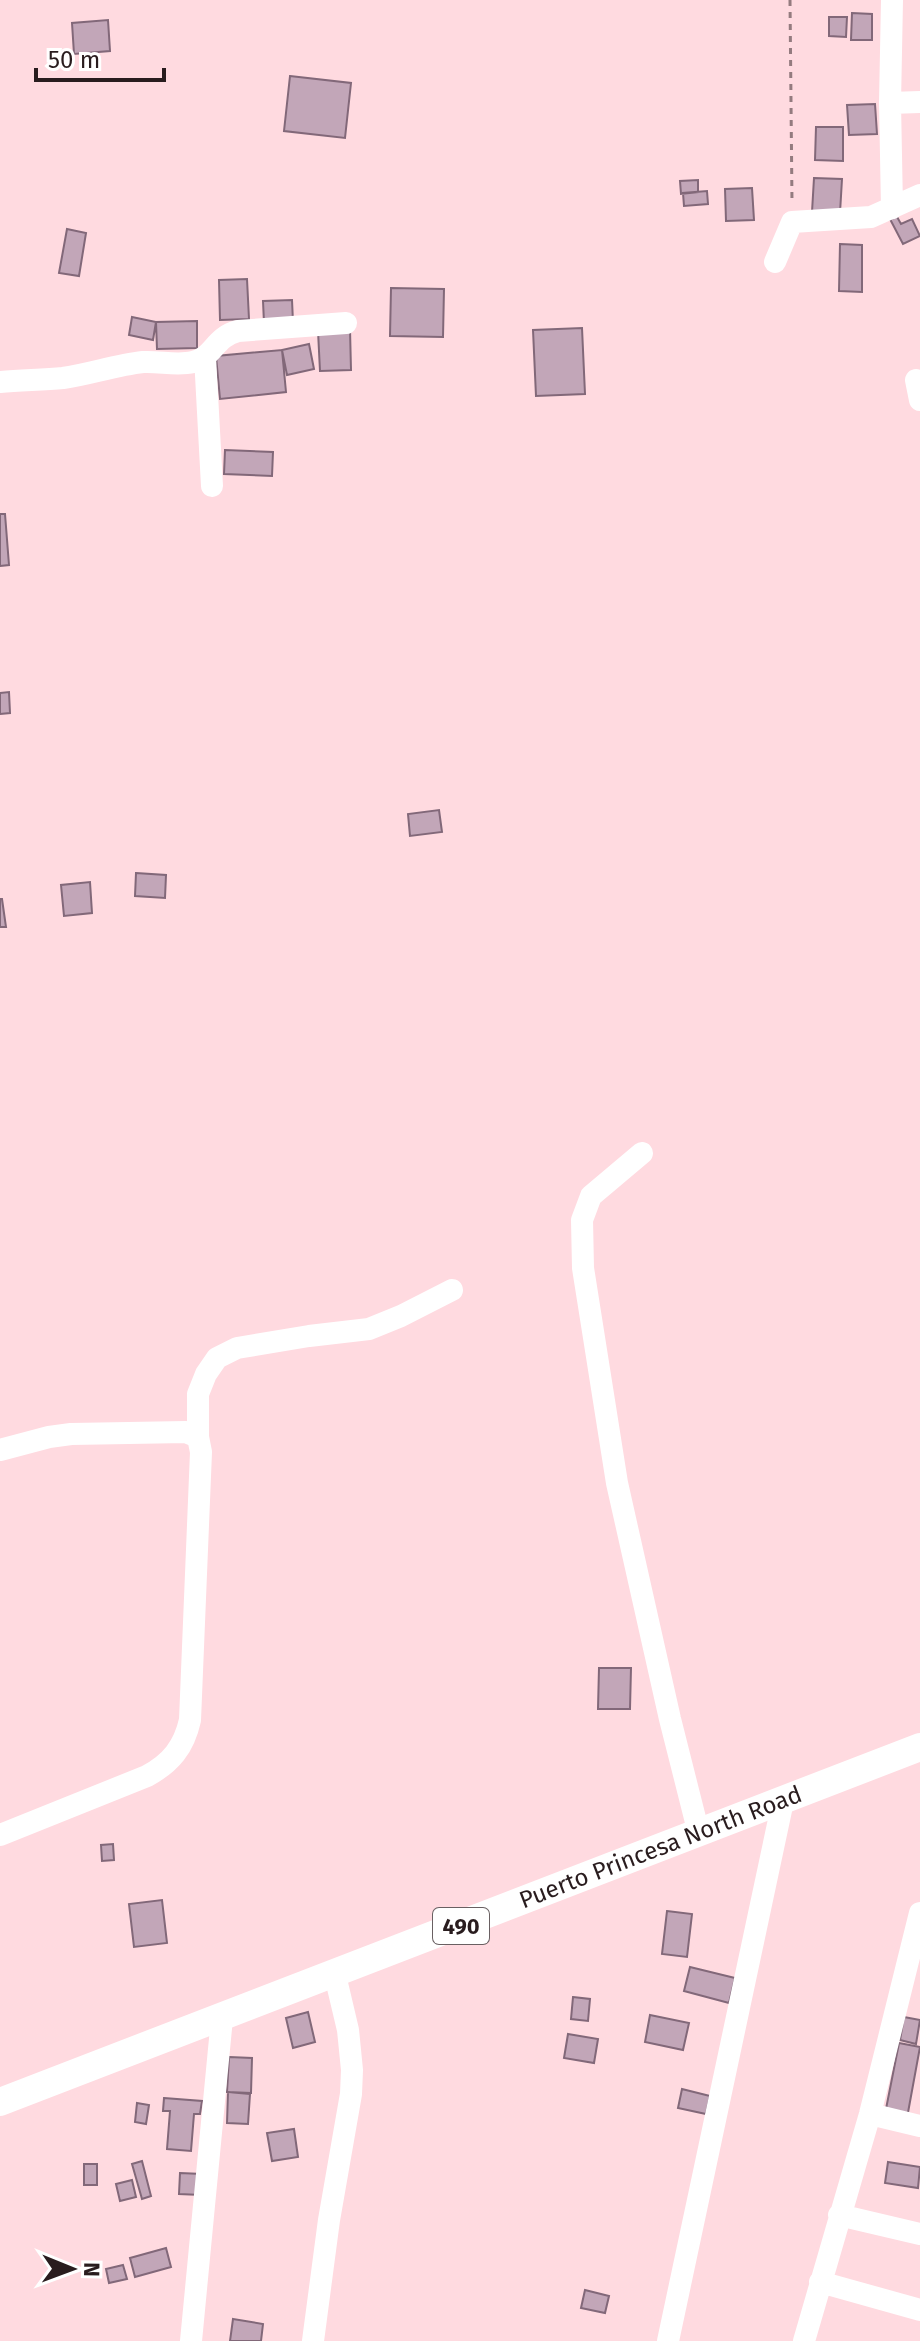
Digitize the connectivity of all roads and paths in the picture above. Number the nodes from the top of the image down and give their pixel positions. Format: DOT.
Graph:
graph roads {
  1 [pos="790,0"];
  2 [pos="892,0"];
  3 [pos="920,102"];
  4 [pos="890,103"];
  5 [pos="920,195"];
  6 [pos="892,208"];
  7 [pos="792,222"];
  8 [pos="775,262"];
  9 [pos="346,323"];
  10 [pos="205,357"];
  11 [pos="0,382"];
  12 [pos="212,486"];
  13 [pos="642,1153"];
  14 [pos="452,1290"];
  15 [pos="198,1437"];
  16 [pos="0,1450"];
  17 [pos="920,1747"];
  18 [pos="783,1801"];
  19 [pos="699,1834"];
  20 [pos="0,1835"];
  21 [pos="920,1913"];
  22 [pos="335,1975"];
  23 [pos="222,2018"];
  24 [pos="0,2102"];
  25 [pos="870,2114"];
  26 [pos="920,2126"];
  27 [pos="839,2215"];
  28 [pos="920,2234"];
  29 [pos="820,2282"];
  30 [pos="920,2310"];
  31 [pos="191,2341"];
  32 [pos="313,2341"];
  33 [pos="668,2341"];
  34 [pos="804,2341"];
  1 -- 7 [label="path"];
  2 -- 4 [label="street"];
  3 -- 4 [label="street"];
  4 -- 6 [label="street"];
  5 -- 6 [label="street"];
  6 -- 7 [label="street"];
  7 -- 8 [label="street"];
  9 -- 10 [label="street"];
  10 -- 11 [label="street"];
  10 -- 12 [label="street"];
  13 -- 19 [label="street"];
  14 -- 15 [label="street"];
  15 -- 16 [label="street"];
  15 -- 20 [label="street"];
  17 -- 18 [label="main road, Puerto Princesa North Road / 490"];
  18 -- 19 [label="main road, Puerto Princesa North Road / 490"];
  18 -- 33 [label="street"];
  19 -- 22 [label="main road, Puerto Princesa North Road / 490"];
  21 -- 25 [label="street"];
  22 -- 23 [label="main road, Puerto Princesa North Road / 490"];
  22 -- 32 [label="street"];
  23 -- 24 [label="main road, Puerto Princesa North Road / 490"];
  23 -- 31 [label="street"];
  25 -- 26 [label="street"];
  25 -- 27 [label="street"];
  27 -- 28 [label="street"];
  27 -- 29 [label="street"];
  29 -- 30 [label="street"];
  29 -- 34 [label="street"];
}
